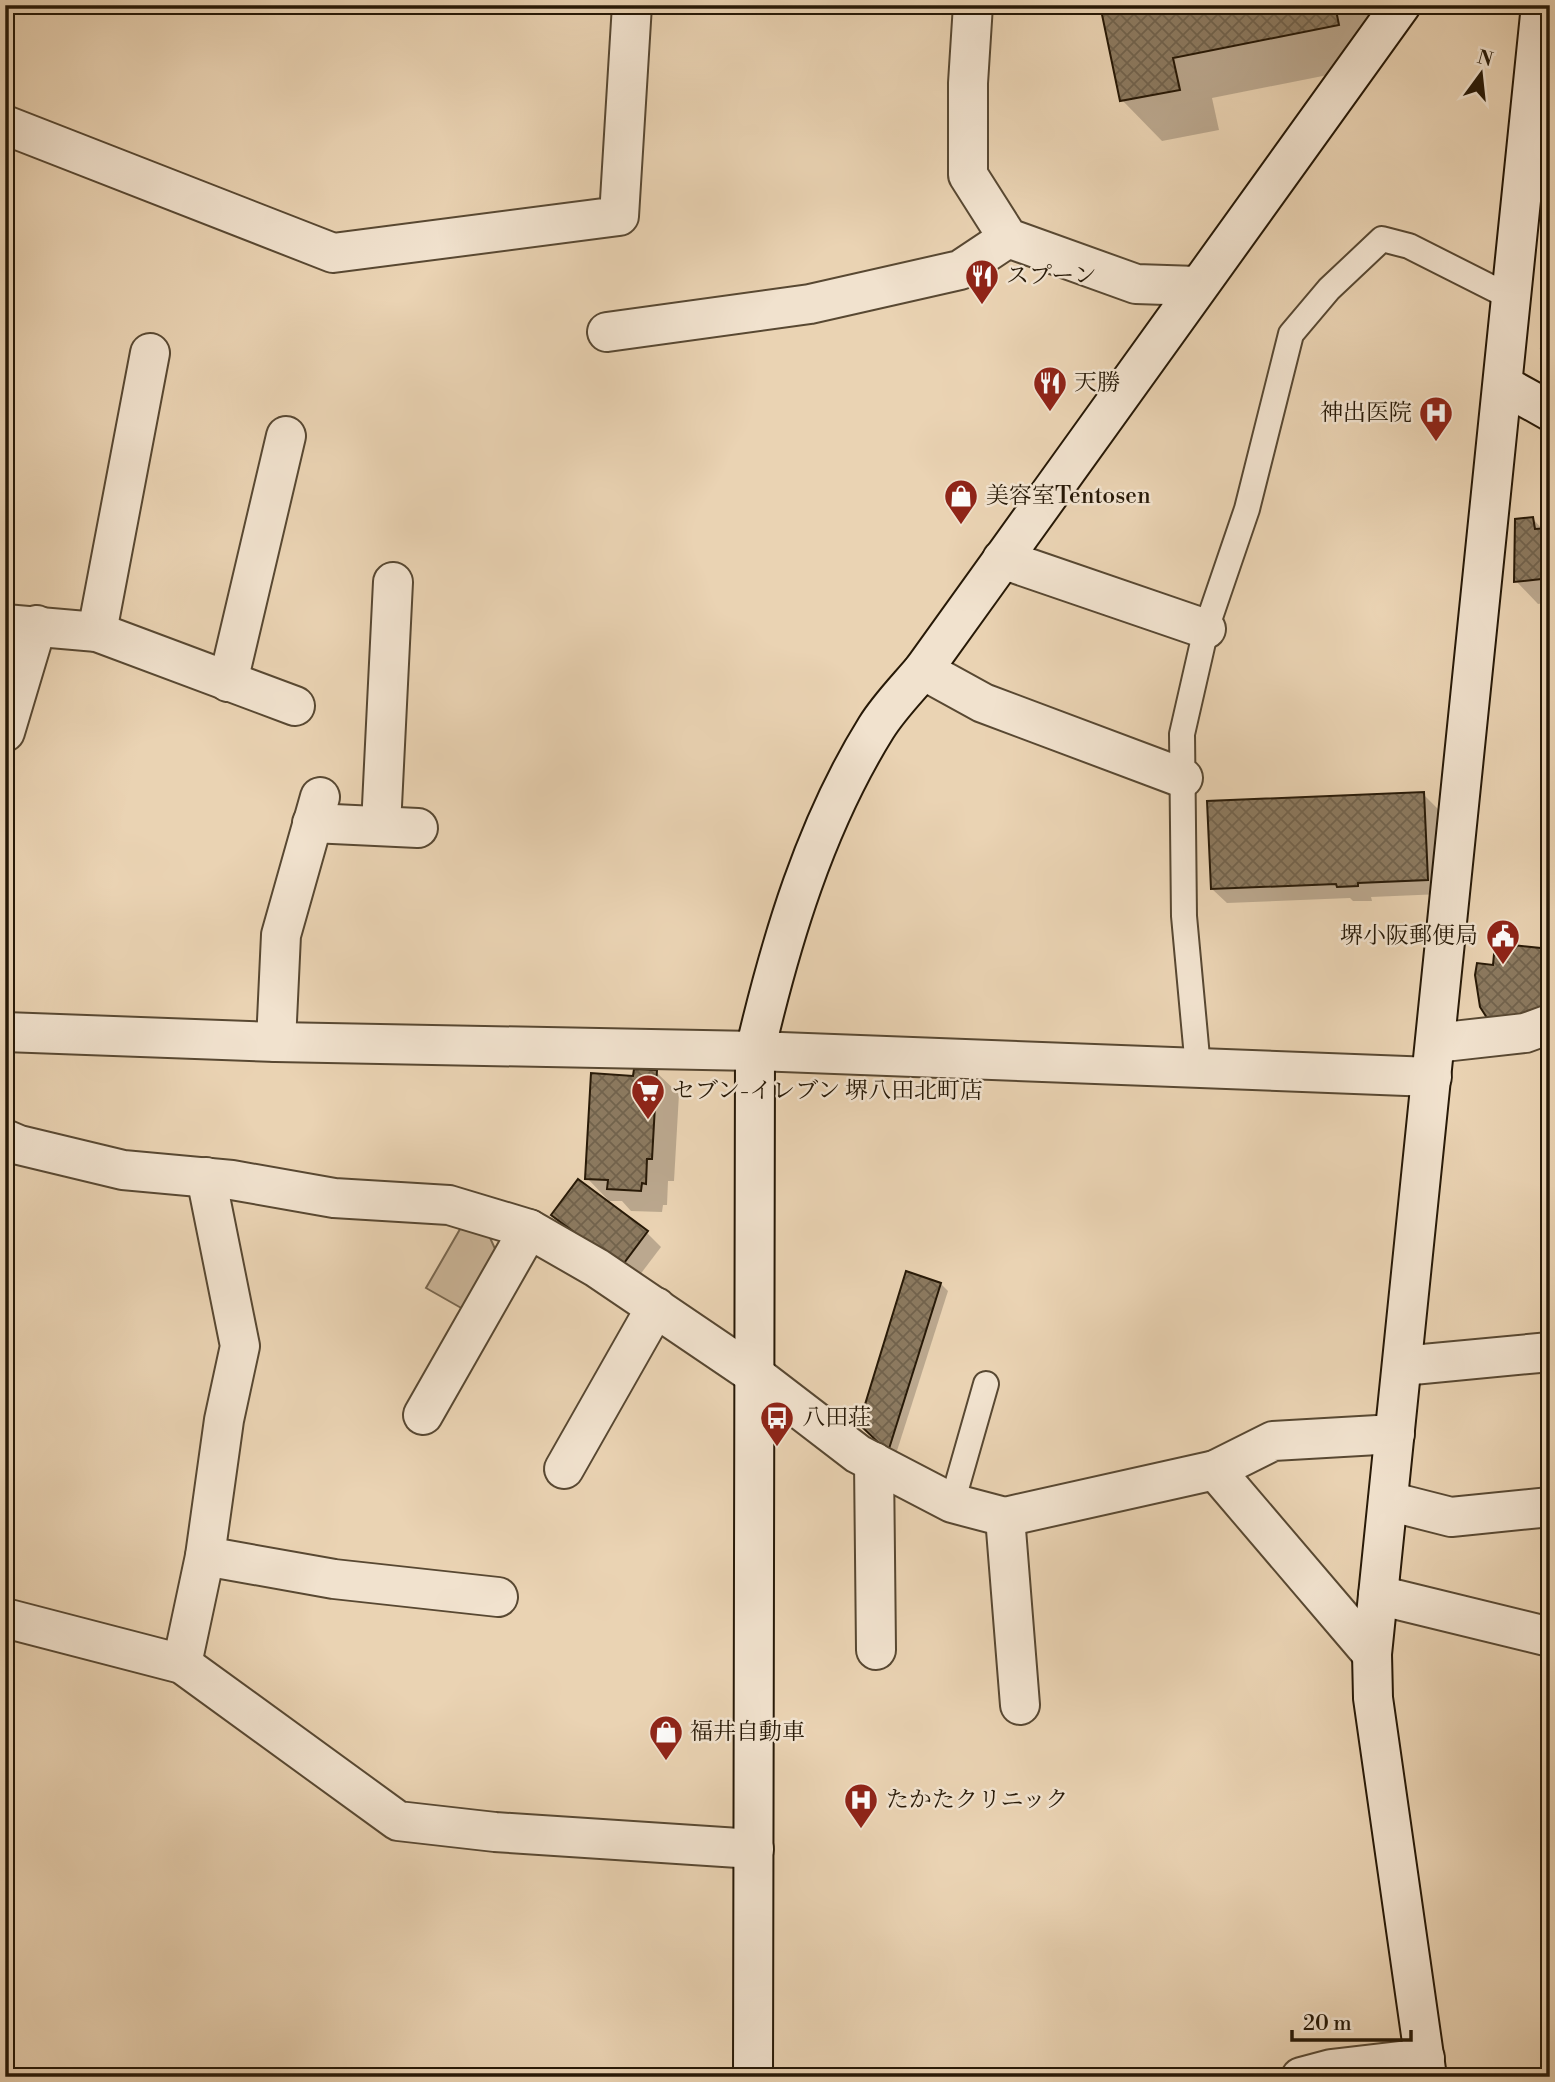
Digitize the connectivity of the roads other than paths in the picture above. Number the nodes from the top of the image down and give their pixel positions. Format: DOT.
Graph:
graph roads {
  1 [pos="632,5"];
  2 [pos="973,5"];
  3 [pos="1401,5"];
  4 [pos="1541,5"];
  5 [pos="5,125"];
  6 [pos="1008,238"];
  7 [pos="1197,286"];
  8 [pos="1511,298"];
  9 [pos="607,332"];
  10 [pos="150,353"];
  11 [pos="1503,385"];
  12 [pos="1550,411"];
  13 [pos="286,436"];
  14 [pos="1002,559"];
  15 [pos="394,582"];
  16 [pos="21,625"];
  17 [pos="1206,628"];
  18 [pos="97,632"];
  19 [pos="923,670"];
  20 [pos="229,681"];
  21 [pos="295,706"];
  22 [pos="5,732"];
  23 [pos="1183,778"];
  24 [pos="1550,1024"];
  25 [pos="5,1032"];
  26 [pos="276,1042"];
  27 [pos="755,1051"];
  28 [pos="1434,1060"];
  29 [pos="1198,1068"];
  30 [pos="5,1139"];
  31 [pos="206,1177"];
  32 [pos="529,1228"];
  33 [pos="656,1307"];
  34 [pos="1550,1352"];
  35 [pos="1402,1366"];
  36 [pos="755,1375"];
  37 [pos="986,1384"];
  38 [pos="423,1415"];
  39 [pos="1395,1434"];
  40 [pos="874,1462"];
  41 [pos="564,1469"];
  42 [pos="1215,1471"];
  43 [pos="1388,1501"];
  44 [pos="952,1503"];
  45 [pos="1550,1507"];
  46 [pos="1005,1517"];
  47 [pos="205,1556"];
  48 [pos="1378,1595"];
  49 [pos="498,1597"];
  50 [pos="5,1618"];
  51 [pos="1550,1637"];
  52 [pos="876,1650"];
  53 [pos="1372,1654"];
  54 [pos="182,1664"];
  55 [pos="1020,1705"];
  56 [pos="754,1849"];
  57 [pos="1426,2067"];
  58 [pos="753,2077"];
  59 [pos="1301,2077"];
  1 -- 5 [label="street"];
  2 -- 6 [label="street"];
  3 -- 7 [label="street"];
  4 -- 8 [label="street"];
  6 -- 7 [label="street"];
  6 -- 9 [label="street"];
  7 -- 14 [label="street"];
  8 -- 11 [label="street"];
  8 -- 17 [label="lane"];
  10 -- 18 [label="street"];
  11 -- 12 [label="street"];
  11 -- 28 [label="street"];
  13 -- 20 [label="street"];
  14 -- 17 [label="street"];
  14 -- 19 [label="street"];
  15 -- 26 [label="street"];
  16 -- 18 [label="street"];
  16 -- 22 [label="street"];
  17 -- 23 [label="lane"];
  18 -- 20 [label="street"];
  19 -- 23 [label="street"];
  19 -- 27 [label="street"];
  20 -- 21 [label="street"];
  23 -- 29 [label="lane"];
  24 -- 28 [label="street"];
  25 -- 26 [label="street"];
  26 -- 27 [label="street"];
  27 -- 29 [label="street"];
  27 -- 36 [label="street"];
  28 -- 29 [label="street"];
  28 -- 35 [label="street"];
  30 -- 31 [label="street"];
  31 -- 32 [label="street"];
  31 -- 47 [label="street"];
  32 -- 33 [label="street"];
  32 -- 38 [label="street"];
  33 -- 36 [label="street"];
  33 -- 41 [label="street"];
  34 -- 35 [label="street"];
  35 -- 39 [label="street"];
  36 -- 40 [label="street"];
  36 -- 56 [label="street"];
  37 -- 44 [label="lane"];
  39 -- 42 [label="street"];
  39 -- 43 [label="street"];
  40 -- 44 [label="street"];
  40 -- 52 [label="street"];
  42 -- 46 [label="street"];
  42 -- 53 [label="street"];
  43 -- 45 [label="street"];
  43 -- 48 [label="street"];
  44 -- 46 [label="street"];
  46 -- 55 [label="street"];
  47 -- 49 [label="street"];
  47 -- 54 [label="street"];
  48 -- 51 [label="street"];
  48 -- 53 [label="street"];
  50 -- 54 [label="street"];
  53 -- 57 [label="street"];
  54 -- 56 [label="street"];
  56 -- 58 [label="street"];
  57 -- 59 [label="street"];
}
